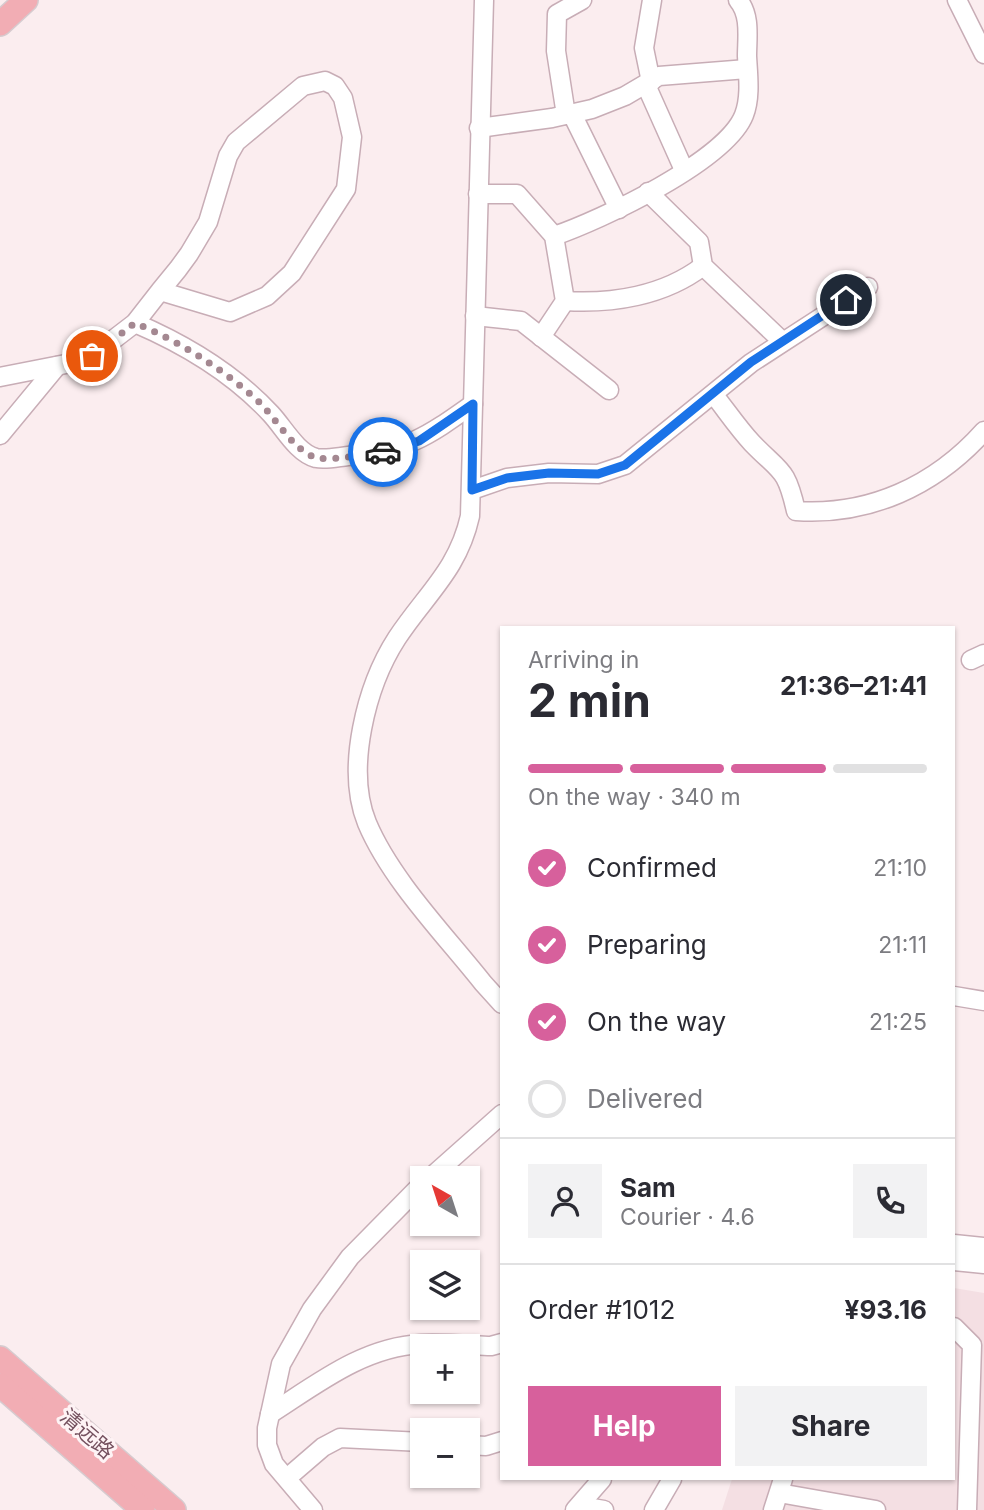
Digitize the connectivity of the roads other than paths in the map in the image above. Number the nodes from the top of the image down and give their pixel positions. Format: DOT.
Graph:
graph roads {
  1 [pos="26,0"];
  2 [pos="484,0"];
  3 [pos="582,0"];
  4 [pos="652,0"];
  5 [pos="738,0"];
  6 [pos="957,0"];
  7 [pos="0,24"];
  8 [pos="981,45"];
  9 [pos="747,69"];
  10 [pos="648,84"];
  11 [pos="569,114"];
  12 [pos="479,128"];
  13 [pos="684,170"];
  14 [pos="648,192"];
  15 [pos="478,194"];
  16 [pos="618,209"];
  17 [pos="554,236"];
  18 [pos="703,266"];
  19 [pos="868,287"];
  20 [pos="160,291"];
  21 [pos="565,301"];
  22 [pos="475,316"];
  23 [pos="135,323"];
  24 [pos="541,337"];
  25 [pos="782,341"];
  26 [pos="57,366"];
  27 [pos="0,377"];
  28 [pos="609,390"];
  29 [pos="713,395"];
  30 [pos="473,404"];
  31 [pos="984,431"];
  32 [pos="0,435"];
  33 [pos="472,490"];
  34 [pos="955,996"];
  35 [pos="984,1001"];
  36 [pos="500,1002"];
  37 [pos="500,1116"];
  38 [pos="444,1166"];
  39 [pos="410,1196"];
  40 [pos="955,1244"];
  41 [pos="984,1247"];
  42 [pos="955,1261"];
  43 [pos="984,1264"];
  44 [pos="955,1328"];
  45 [pos="500,1348"];
  46 [pos="0,1357"];
  47 [pos="0,1385"];
  48 [pos="270,1414"];
  49 [pos="410,1441"];
  50 [pos="500,1442"];
  51 [pos="480,1446"];
  52 [pos="287,1478"];
  53 [pos="601,1480"];
  54 [pos="671,1480"];
  55 [pos="778,1494"];
  56 [pos="578,1508"];
  57 [pos="143,1510"];
  58 [pos="174,1510"];
  59 [pos="313,1510"];
  60 [pos="604,1510"];
  61 [pos="654,1510"];
  62 [pos="876,1510"];
  63 [pos="967,1510"];
  1 -- 7 [label="main road"];
  2 -- 12 [label="street"];
  3 -- 11 [label="street"];
  4 -- 10 [label="street"];
  5 -- 9 [label="street"];
  6 -- 8 [label="street"];
  9 -- 10 [label="street"];
  9 -- 13 [label="street"];
  10 -- 11 [label="street"];
  10 -- 13 [label="street"];
  11 -- 12 [label="street"];
  11 -- 16 [label="street"];
  12 -- 15 [label="street"];
  13 -- 14 [label="street"];
  14 -- 16 [label="street"];
  14 -- 18 [label="street"];
  15 -- 17 [label="street"];
  15 -- 22 [label="street"];
  16 -- 17 [label="street"];
  17 -- 21 [label="street"];
  18 -- 21 [label="street"];
  18 -- 25 [label="street"];
  19 -- 25 [label="street"];
  20 -- 20 [label="street"];
  20 -- 23 [label="street"];
  21 -- 24 [label="street"];
  22 -- 24 [label="street"];
  22 -- 30 [label="street"];
  23 -- 26 [label="street"];
  23 -- 30 [label="street"];
  24 -- 28 [label="street"];
  25 -- 29 [label="street"];
  26 -- 27 [label="street"];
  26 -- 32 [label="street"];
  29 -- 31 [label="street"];
  29 -- 33 [label="street"];
  30 -- 33 [label="street"];
  33 -- 36 [label="street"];
  34 -- 35 [label="street"];
  37 -- 38 [label="street"];
  39 -- 48 [label="street"];
  40 -- 41 [label="street"];
  42 -- 43 [label="street"];
  44 -- 63 [label="street"];
  45 -- 48 [label="street"];
  46 -- 58 [label="main road, 清远路"];
  47 -- 57 [label="main road, 清远路"];
  48 -- 52 [label="street"];
  49 -- 52 [label="street"];
  50 -- 51 [label="street"];
  52 -- 59 [label="street"];
  53 -- 56 [label="street"];
  54 -- 61 [label="street"];
  55 -- 62 [label="street"];
  56 -- 60 [label="street"];
}
